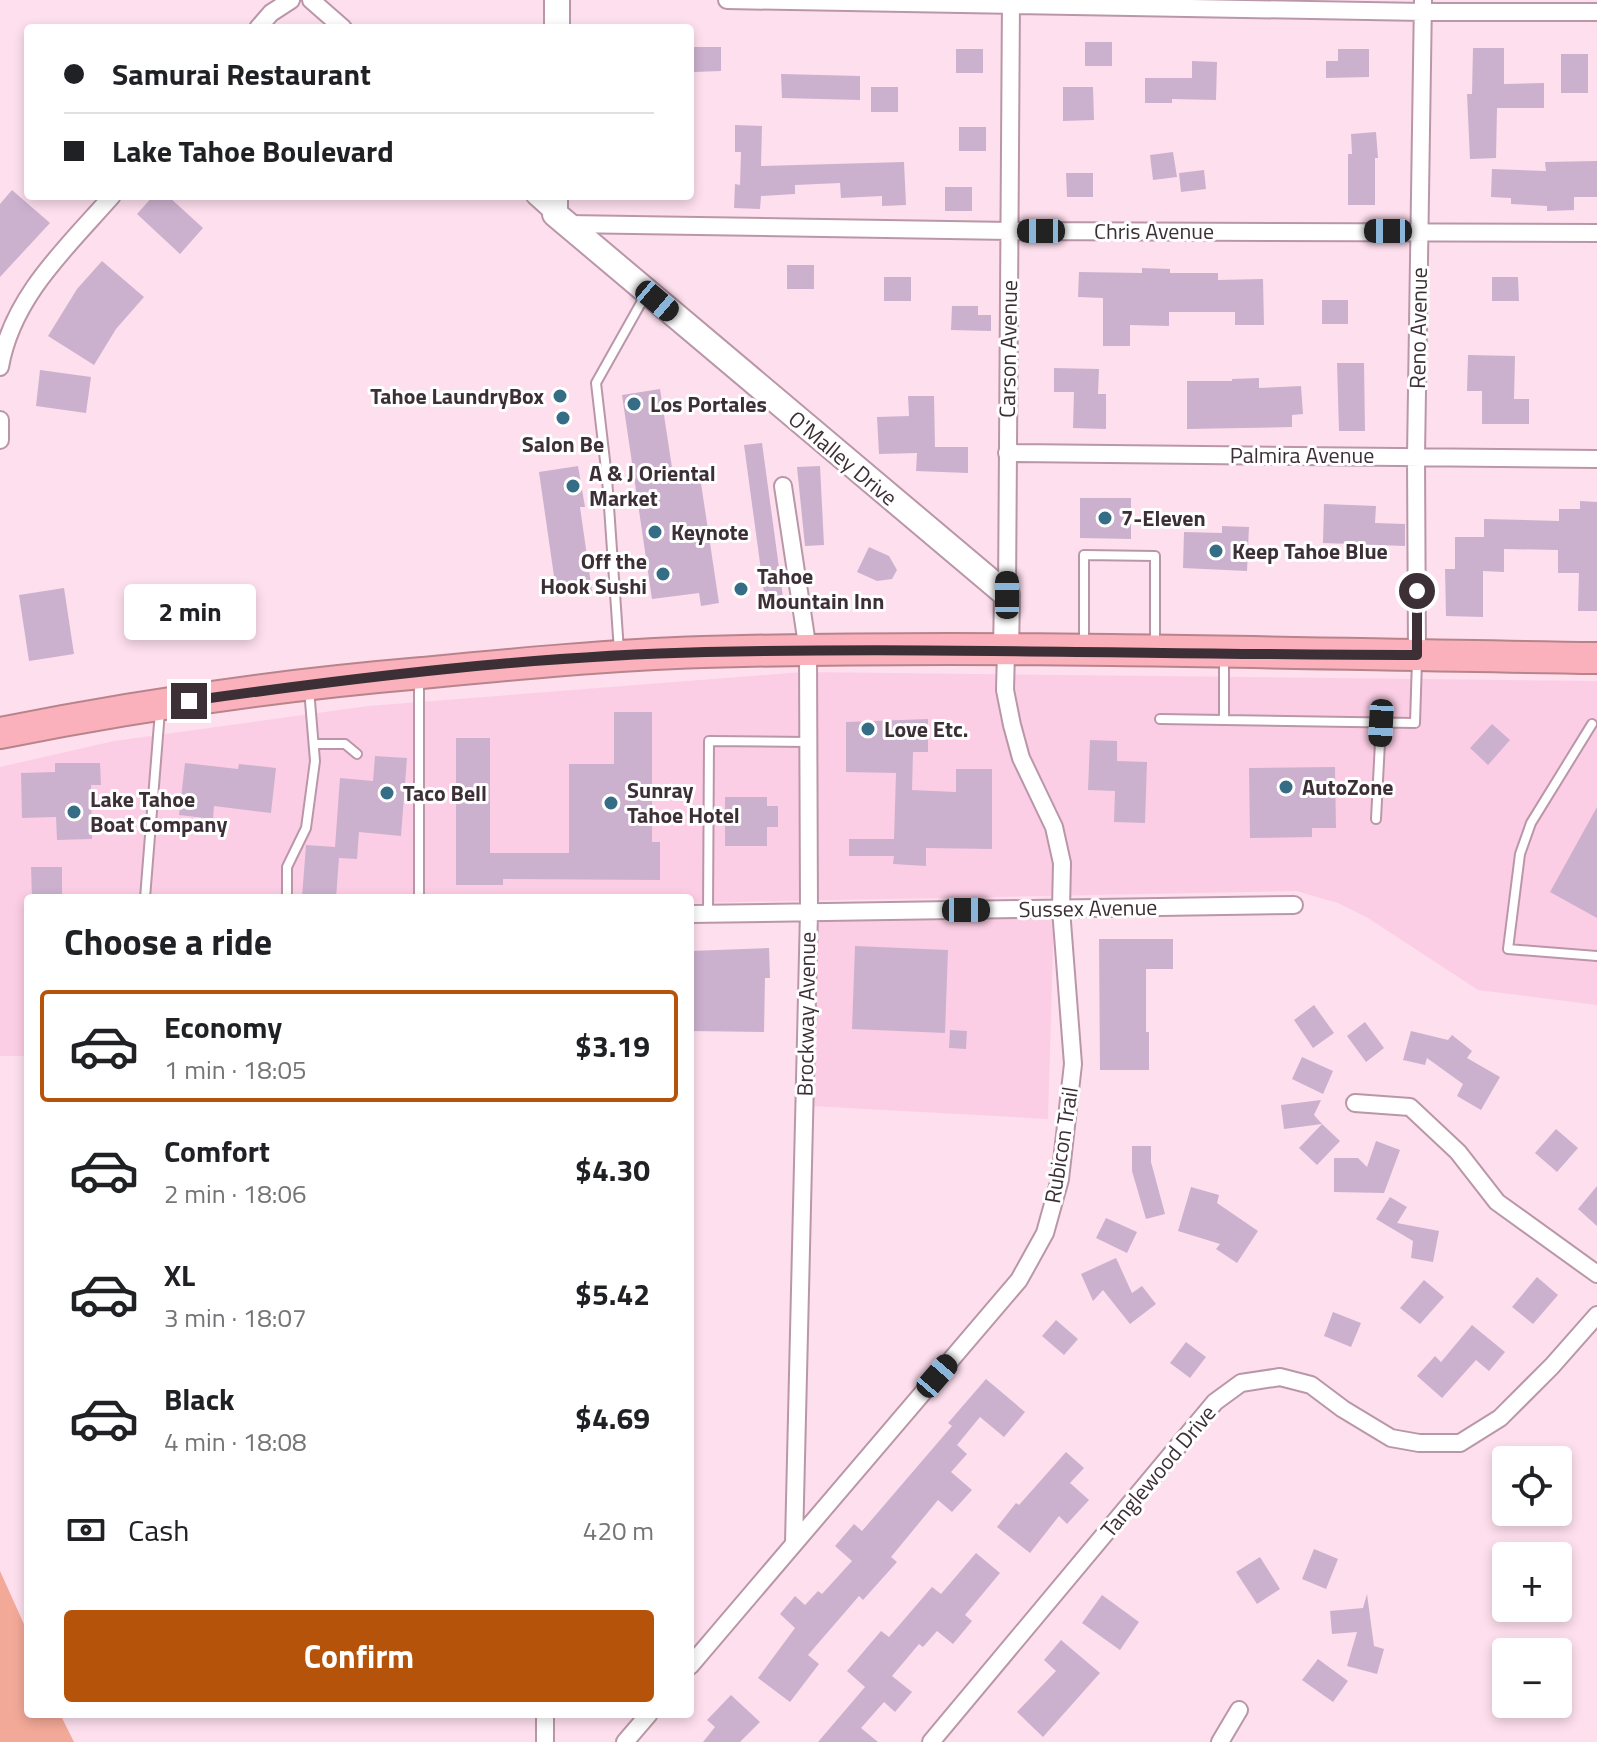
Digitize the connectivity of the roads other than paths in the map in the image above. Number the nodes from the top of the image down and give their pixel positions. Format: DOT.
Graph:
graph roads {
  1 [pos="291,0"];
  2 [pos="311,0"];
  3 [pos="557,0"];
  4 [pos="727,0"];
  5 [pos="1011,2"];
  6 [pos="1423,6"];
  7 [pos="1597,12"];
  8 [pos="261,24"];
  9 [pos="338,24"];
  10 [pos="557,24"];
  11 [pos="109,200"];
  12 [pos="541,200"];
  13 [pos="559,211"];
  14 [pos="1010,231"];
  15 [pos="1420,231"];
  16 [pos="1597,233"];
  17 [pos="647,292"];
  18 [pos="0,367"];
  19 [pos="0,420"];
  20 [pos="0,440"];
  21 [pos="1007,453"];
  22 [pos="1416,456"];
  23 [pos="1597,459"];
  24 [pos="783,486"];
  25 [pos="1007,595"];
  26 [pos="808,651"];
  27 [pos="1006,651"];
  28 [pos="1084,651"];
  29 [pos="1155,652"];
  30 [pos="1224,653"];
  31 [pos="1417,655"];
  32 [pos="620,656"];
  33 [pos="1597,658"];
  34 [pos="419,673"];
  35 [pos="308,684"];
  36 [pos="161,705"];
  37 [pos="1160,719"];
  38 [pos="1224,720"];
  39 [pos="1381,723"];
  40 [pos="1592,724"];
  41 [pos="0,733"];
  42 [pos="808,742"];
  43 [pos="314,744"];
  44 [pos="357,754"];
  45 [pos="1376,819"];
  46 [pos="145,894"];
  47 [pos="287,894"];
  48 [pos="419,894"];
  49 [pos="1294,905"];
  50 [pos="1061,909"];
  51 [pos="809,912"];
  52 [pos="708,913"];
  53 [pos="694,914"];
  54 [pos="1597,956"];
  55 [pos="1355,1103"];
  56 [pos="1597,1274"];
  57 [pos="1597,1315"];
  58 [pos="794,1543"];
  59 [pos="694,1661"];
  60 [pos="1239,1710"];
  61 [pos="545,1718"];
  62 [pos="646,1718"];
  63 [pos="545,1742"];
  64 [pos="625,1742"];
  65 [pos="931,1742"];
  66 [pos="1220,1742"];
  1 -- 8 [label="street"];
  2 -- 9 [label="street"];
  3 -- 10 [label="street"];
  4 -- 5 [label="street"];
  5 -- 6 [label="street"];
  5 -- 14 [label="street, Carson Avenue"];
  6 -- 7 [label="street"];
  6 -- 15 [label="street, Reno Avenue"];
  11 -- 18 [label="street"];
  12 -- 13 [label="street, O'Malley Drive"];
  13 -- 14 [label="street, Chris Avenue"];
  13 -- 17 [label="street, O'Malley Drive"];
  14 -- 15 [label="street, Chris Avenue"];
  14 -- 21 [label="street, Carson Avenue"];
  15 -- 16 [label="street, Chris Avenue"];
  15 -- 22 [label="street, Reno Avenue"];
  17 -- 25 [label="street, O'Malley Drive"];
  17 -- 32 [label="lane"];
  19 -- 20 [label="street"];
  21 -- 22 [label="street, Palmira Avenue"];
  21 -- 25 [label="street, Carson Avenue"];
  22 -- 23 [label="street, Palmira Avenue"];
  22 -- 31 [label="street, Reno Avenue"];
  24 -- 26 [label="street, Brockway Avenue"];
  25 -- 27 [label="street, Carson Avenue"];
  26 -- 27 [label="highway"];
  26 -- 32 [label="highway"];
  26 -- 42 [label="street, Brockway Avenue"];
  27 -- 28 [label="highway"];
  27 -- 50 [label="street, Rubicon Trail"];
  28 -- 29 [label="highway"];
  28 -- 29 [label="lane"];
  29 -- 30 [label="highway"];
  30 -- 31 [label="highway"];
  30 -- 38 [label="lane"];
  31 -- 33 [label="highway"];
  31 -- 39 [label="lane"];
  32 -- 34 [label="highway"];
  34 -- 35 [label="highway"];
  34 -- 48 [label="lane"];
  35 -- 36 [label="highway"];
  35 -- 43 [label="lane"];
  36 -- 41 [label="highway"];
  36 -- 46 [label="lane"];
  37 -- 38 [label="lane"];
  38 -- 39 [label="lane"];
  39 -- 45 [label="lane"];
  40 -- 54 [label="lane"];
  42 -- 51 [label="street, Brockway Avenue"];
  42 -- 52 [label="lane"];
  43 -- 44 [label="lane"];
  43 -- 47 [label="lane"];
  49 -- 50 [label="street, Sussex Avenue"];
  50 -- 51 [label="street, Sussex Avenue"];
  50 -- 58 [label="street, Rubicon Trail"];
  51 -- 52 [label="street, Sussex Avenue"];
  51 -- 58 [label="street, Brockway Avenue"];
  52 -- 53 [label="street, Sussex Avenue"];
  55 -- 56 [label="street"];
  57 -- 65 [label="street, Tanglewood Drive"];
  58 -- 59 [label="street, Rubicon Trail"];
  60 -- 66 [label="street"];
  61 -- 63 [label="street"];
  62 -- 64 [label="street"];
}
